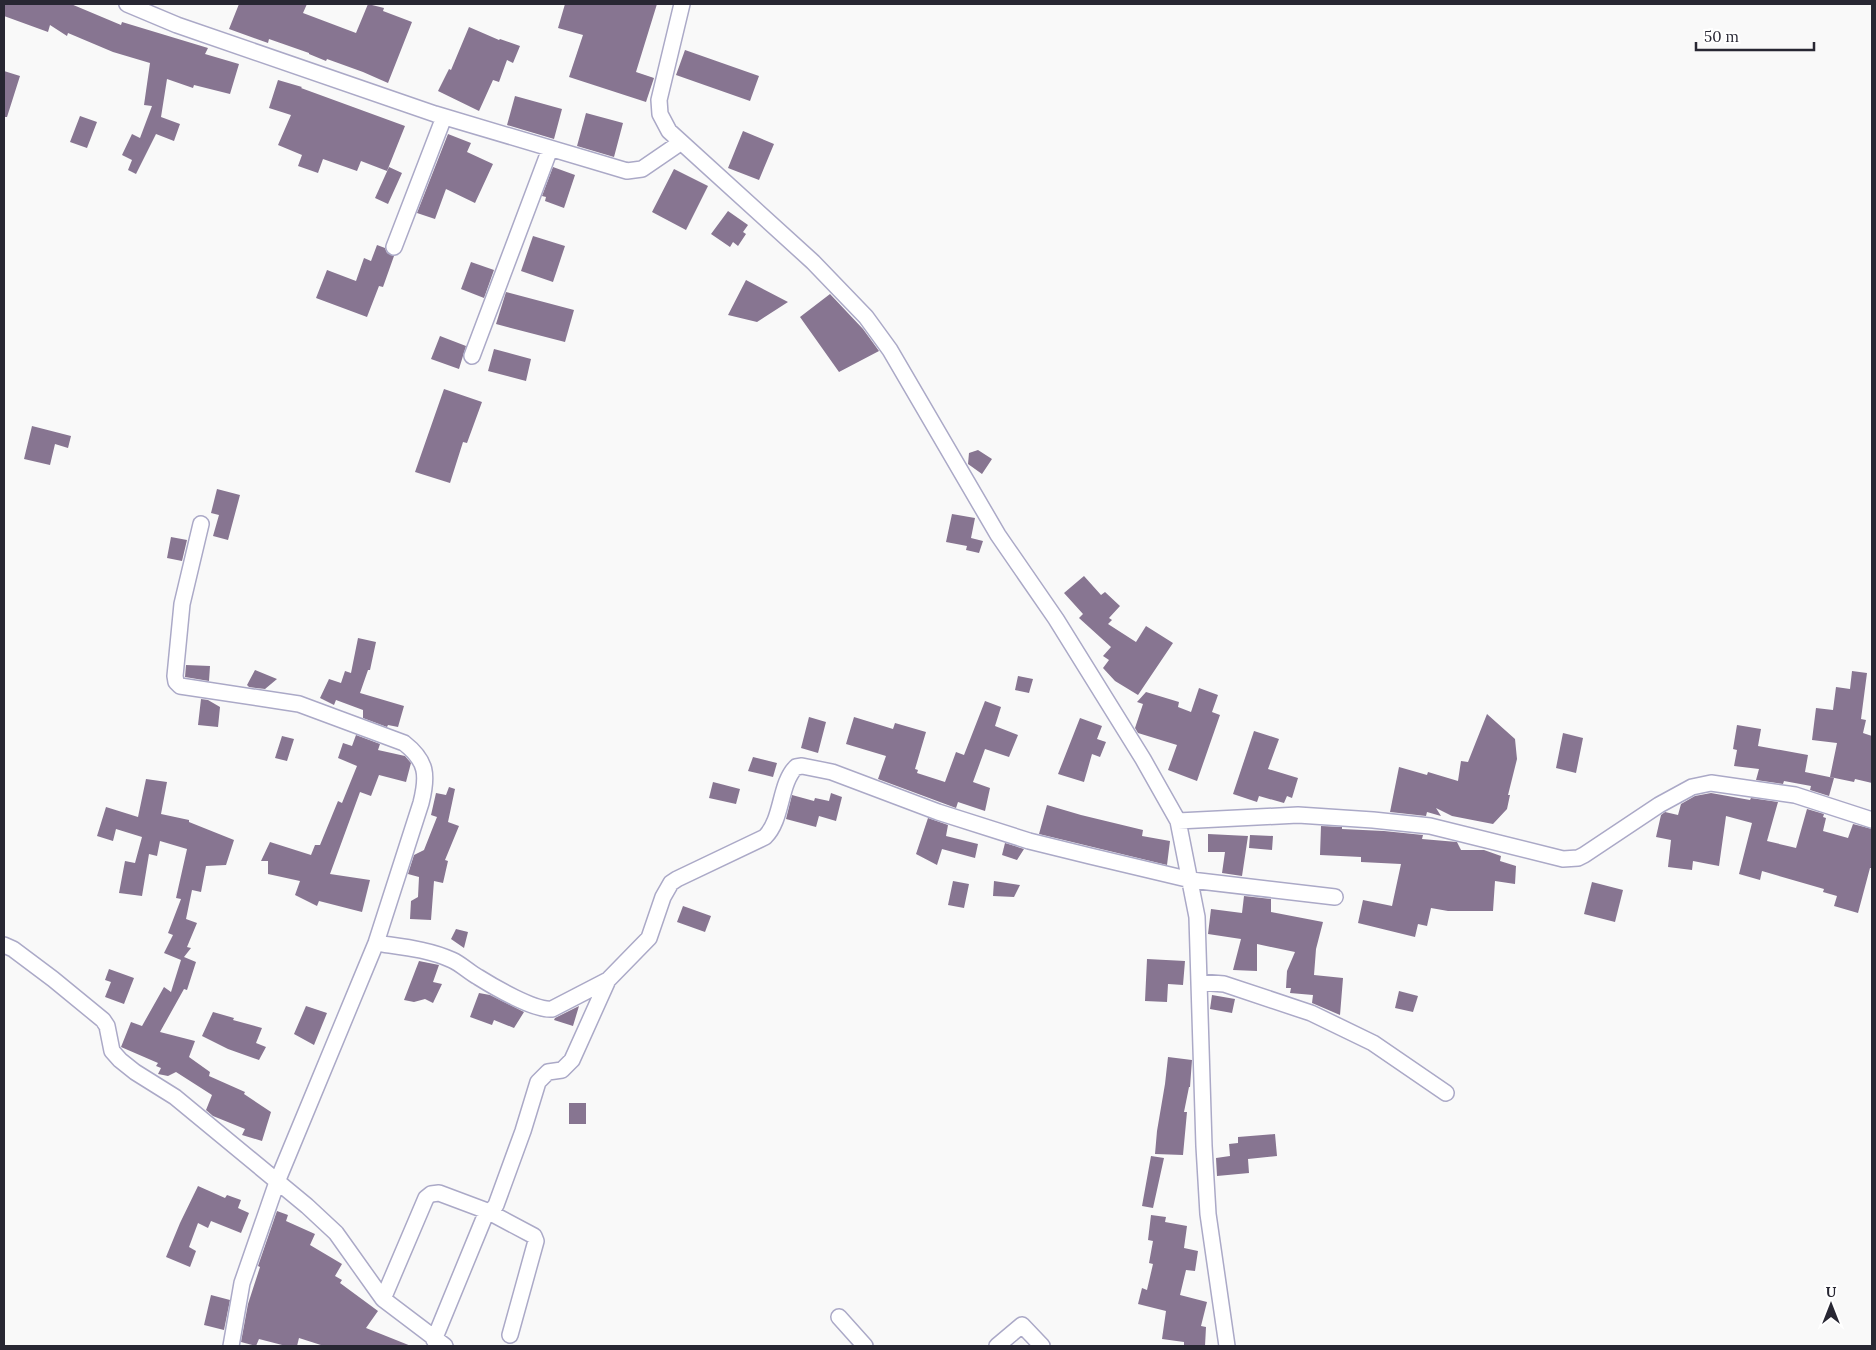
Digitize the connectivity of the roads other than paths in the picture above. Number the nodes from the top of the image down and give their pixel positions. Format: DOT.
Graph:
graph roads {
  1 [pos="127,4"];
  2 [pos="682,4"];
  3 [pos="444,117"];
  4 [pos="680,143"];
  5 [pos="550,149"];
  6 [pos="394,247"];
  7 [pos="472,356"];
  8 [pos="201,524"];
  9 [pos="1872,820"];
  10 [pos="1178,821"];
  11 [pos="1191,880"];
  12 [pos="1335,897"];
  13 [pos="376,943"];
  14 [pos="4,945"];
  15 [pos="608,980"];
  16 [pos="1199,982"];
  17 [pos="1446,1093"];
  18 [pos="277,1182"];
  19 [pos="487,1211"];
  20 [pos="383,1299"];
  21 [pos="839,1317"];
  22 [pos="510,1335"];
  23 [pos="440,1343"];
  24 [pos="232,1346"];
  25 [pos="865,1346"];
  26 [pos="997,1346"];
  27 [pos="1042,1346"];
  28 [pos="1227,1346"];
  1 -- 3 [label="street"];
  2 -- 4 [label="street"];
  3 -- 5 [label="street"];
  3 -- 6 [label="street"];
  4 -- 5 [label="street"];
  4 -- 10 [label="street"];
  5 -- 7 [label="street"];
  8 -- 13 [label="street"];
  9 -- 10 [label="street"];
  10 -- 11 [label="street"];
  11 -- 12 [label="street"];
  11 -- 15 [label="street"];
  11 -- 16 [label="street"];
  13 -- 15 [label="street"];
  13 -- 18 [label="street"];
  14 -- 18 [label="street"];
  15 -- 19 [label="street"];
  16 -- 17 [label="street"];
  16 -- 28 [label="street"];
  18 -- 20 [label="street"];
  18 -- 24 [label="street"];
  19 -- 20 [label="street"];
  19 -- 22 [label="street"];
  19 -- 23 [label="street"];
  20 -- 23 [label="street"];
  21 -- 25 [label="street"];
  26 -- 27 [label="street"];
}
